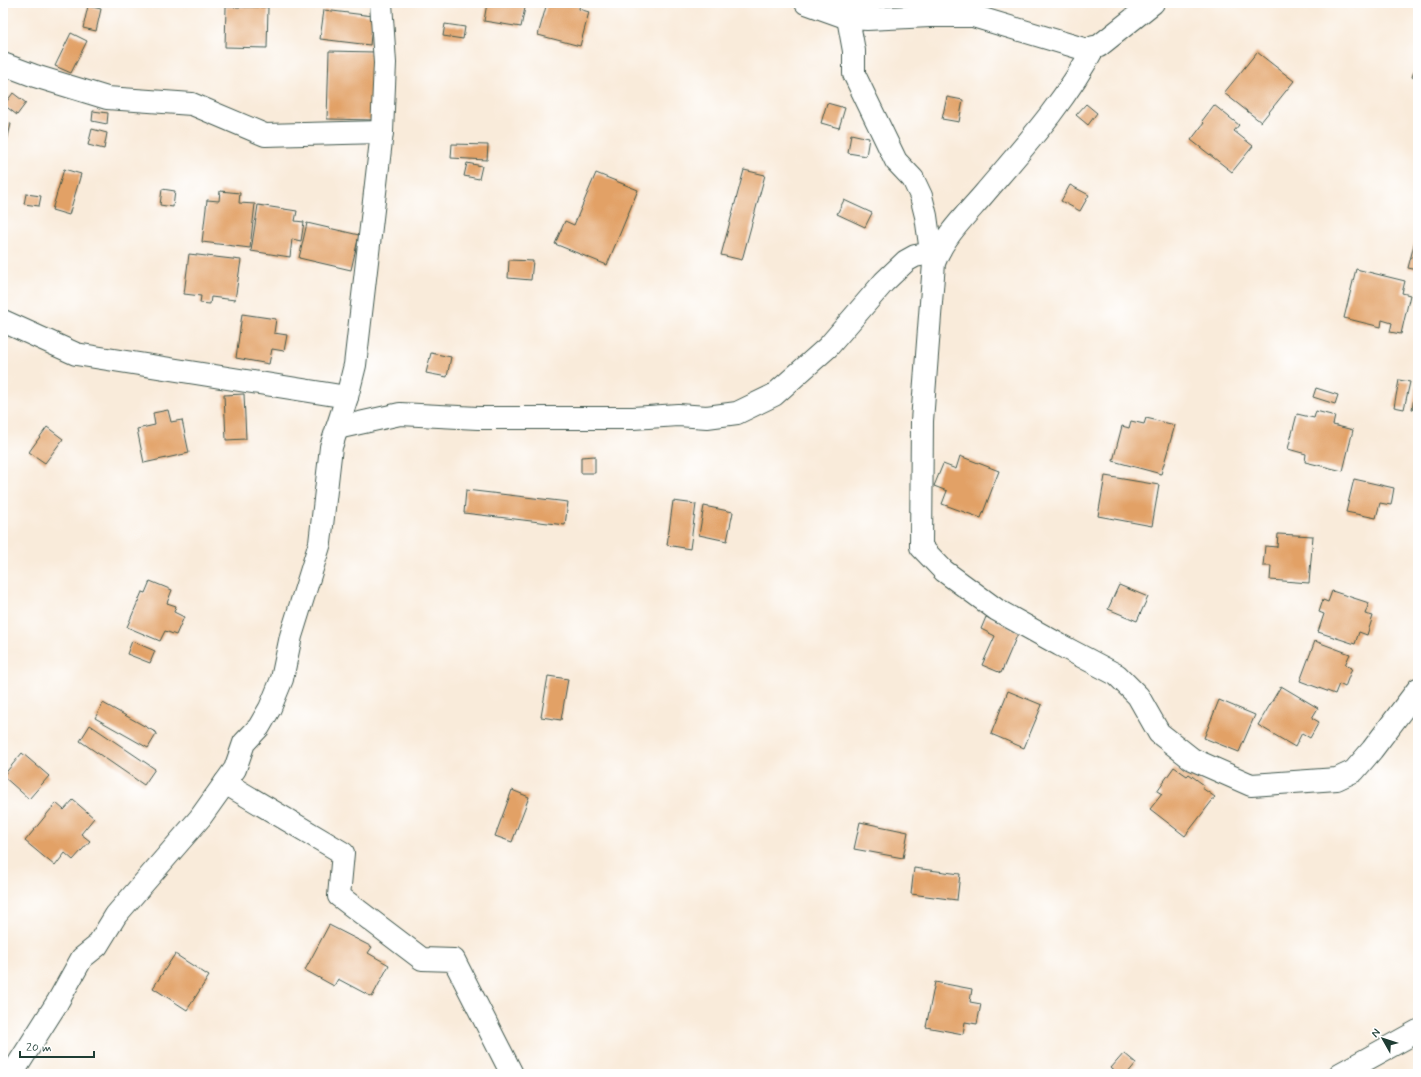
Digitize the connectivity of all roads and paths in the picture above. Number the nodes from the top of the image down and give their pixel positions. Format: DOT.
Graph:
graph roads {
  1 [pos="381,3"];
  2 [pos="806,3"];
  3 [pos="1153,3"];
  4 [pos="848,11"];
  5 [pos="1094,47"];
  6 [pos="3,64"];
  7 [pos="382,132"];
  8 [pos="934,252"];
  9 [pos="3,322"];
  10 [pos="347,397"];
  11 [pos="337,428"];
  12 [pos="1418,689"];
  13 [pos="225,783"];
  14 [pos="1418,1031"];
  15 [pos="12,1074"];
  16 [pos="512,1074"];
  17 [pos="1340,1074"];
  1 -- 7 [label="street"];
  2 -- 4 [label="street"];
  3 -- 5 [label="street"];
  4 -- 5 [label="street"];
  4 -- 8 [label="street"];
  5 -- 8 [label="street"];
  6 -- 7 [label="street"];
  7 -- 10 [label="street"];
  8 -- 11 [label="street"];
  8 -- 12 [label="street"];
  9 -- 10 [label="street"];
  10 -- 11 [label="street"];
  11 -- 13 [label="street"];
  13 -- 15 [label="street"];
  13 -- 16 [label="street"];
  14 -- 17 [label="street"];
}
